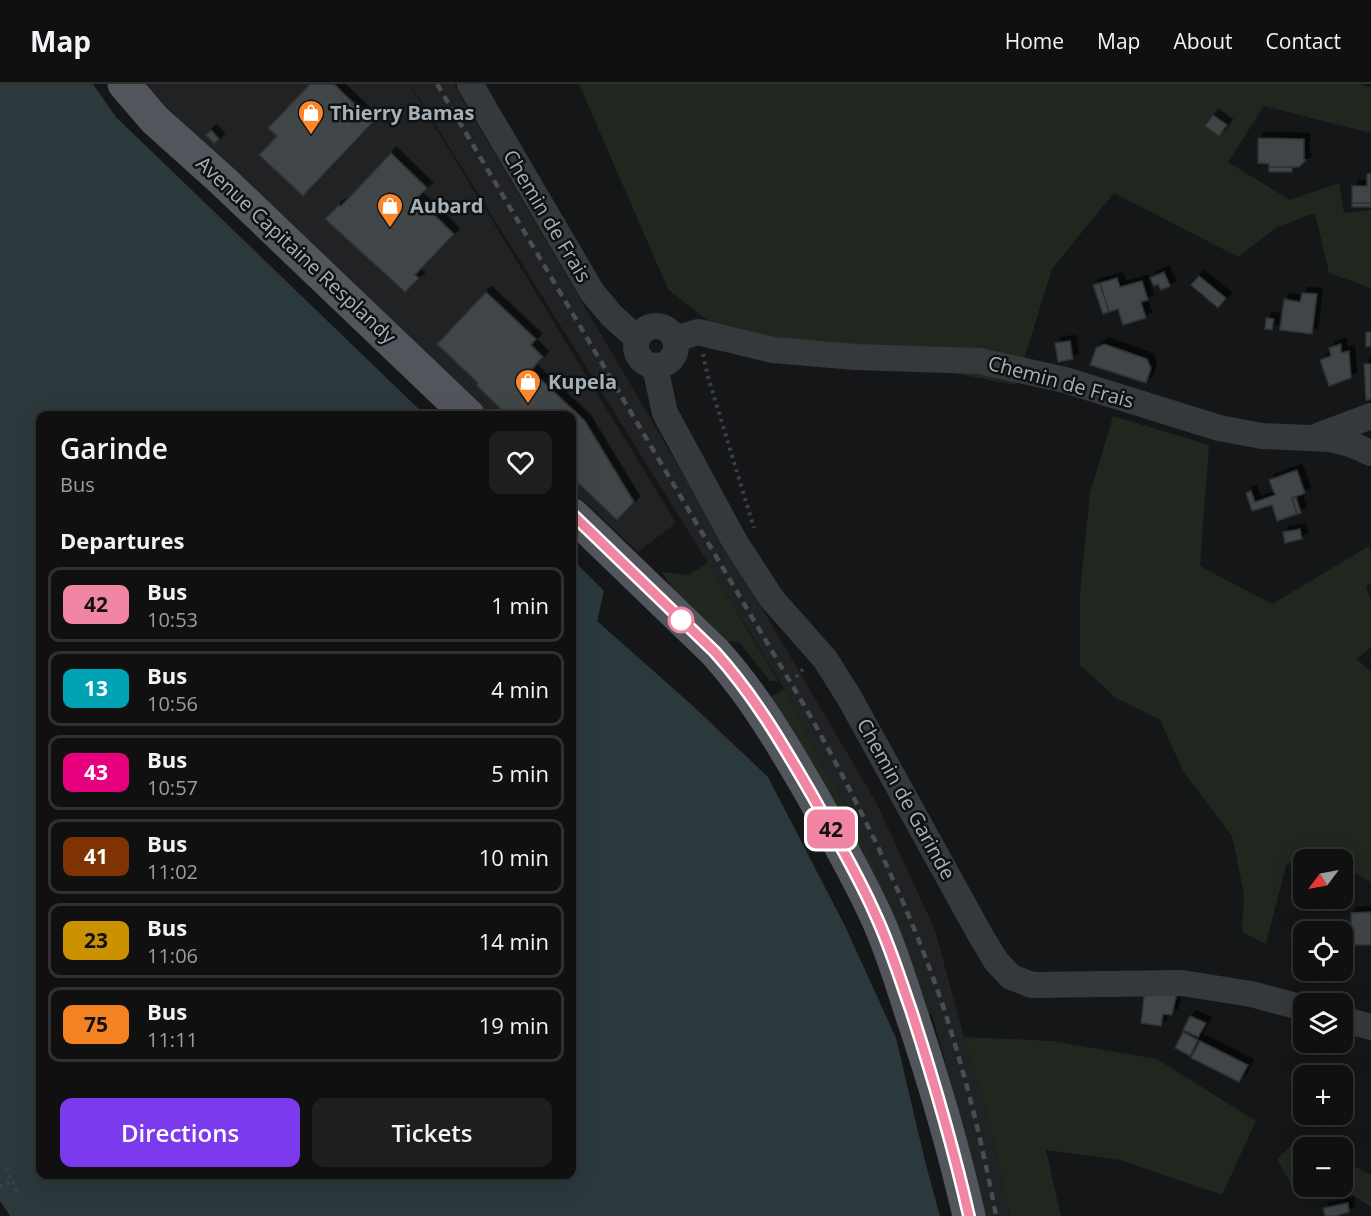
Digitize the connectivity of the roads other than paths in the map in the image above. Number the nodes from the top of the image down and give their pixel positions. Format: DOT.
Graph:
graph roads {
  1 [pos="124,84"];
  2 [pos="470,84"];
  3 [pos="686,335"];
  4 [pos="638,338"];
  5 [pos="655,367"];
  6 [pos="464,411"];
  7 [pos="1371,416"];
  8 [pos="1313,438"];
  9 [pos="1371,453"];
  10 [pos="576,518"];
  11 [pos="1293,1005"];
  12 [pos="1353,1022"];
  13 [pos="1371,1027"];
  14 [pos="969,1216"];
  1 -- 6 [label="main road, Avenue Capitaine Resplandy"];
  2 -- 4 [label="street, Chemin de Frais"];
  3 -- 4 [label="street, Chemin de Frais"];
  3 -- 5 [label="street"];
  3 -- 8 [label="street, Chemin de Frais"];
  4 -- 5 [label="street"];
  5 -- 11 [label="street, Chemin de Garinde"];
  7 -- 8 [label="street"];
  8 -- 9 [label="street, Chemin de Frais"];
  10 -- 14 [label="main road"];
  12 -- 13 [label="street"];
}
